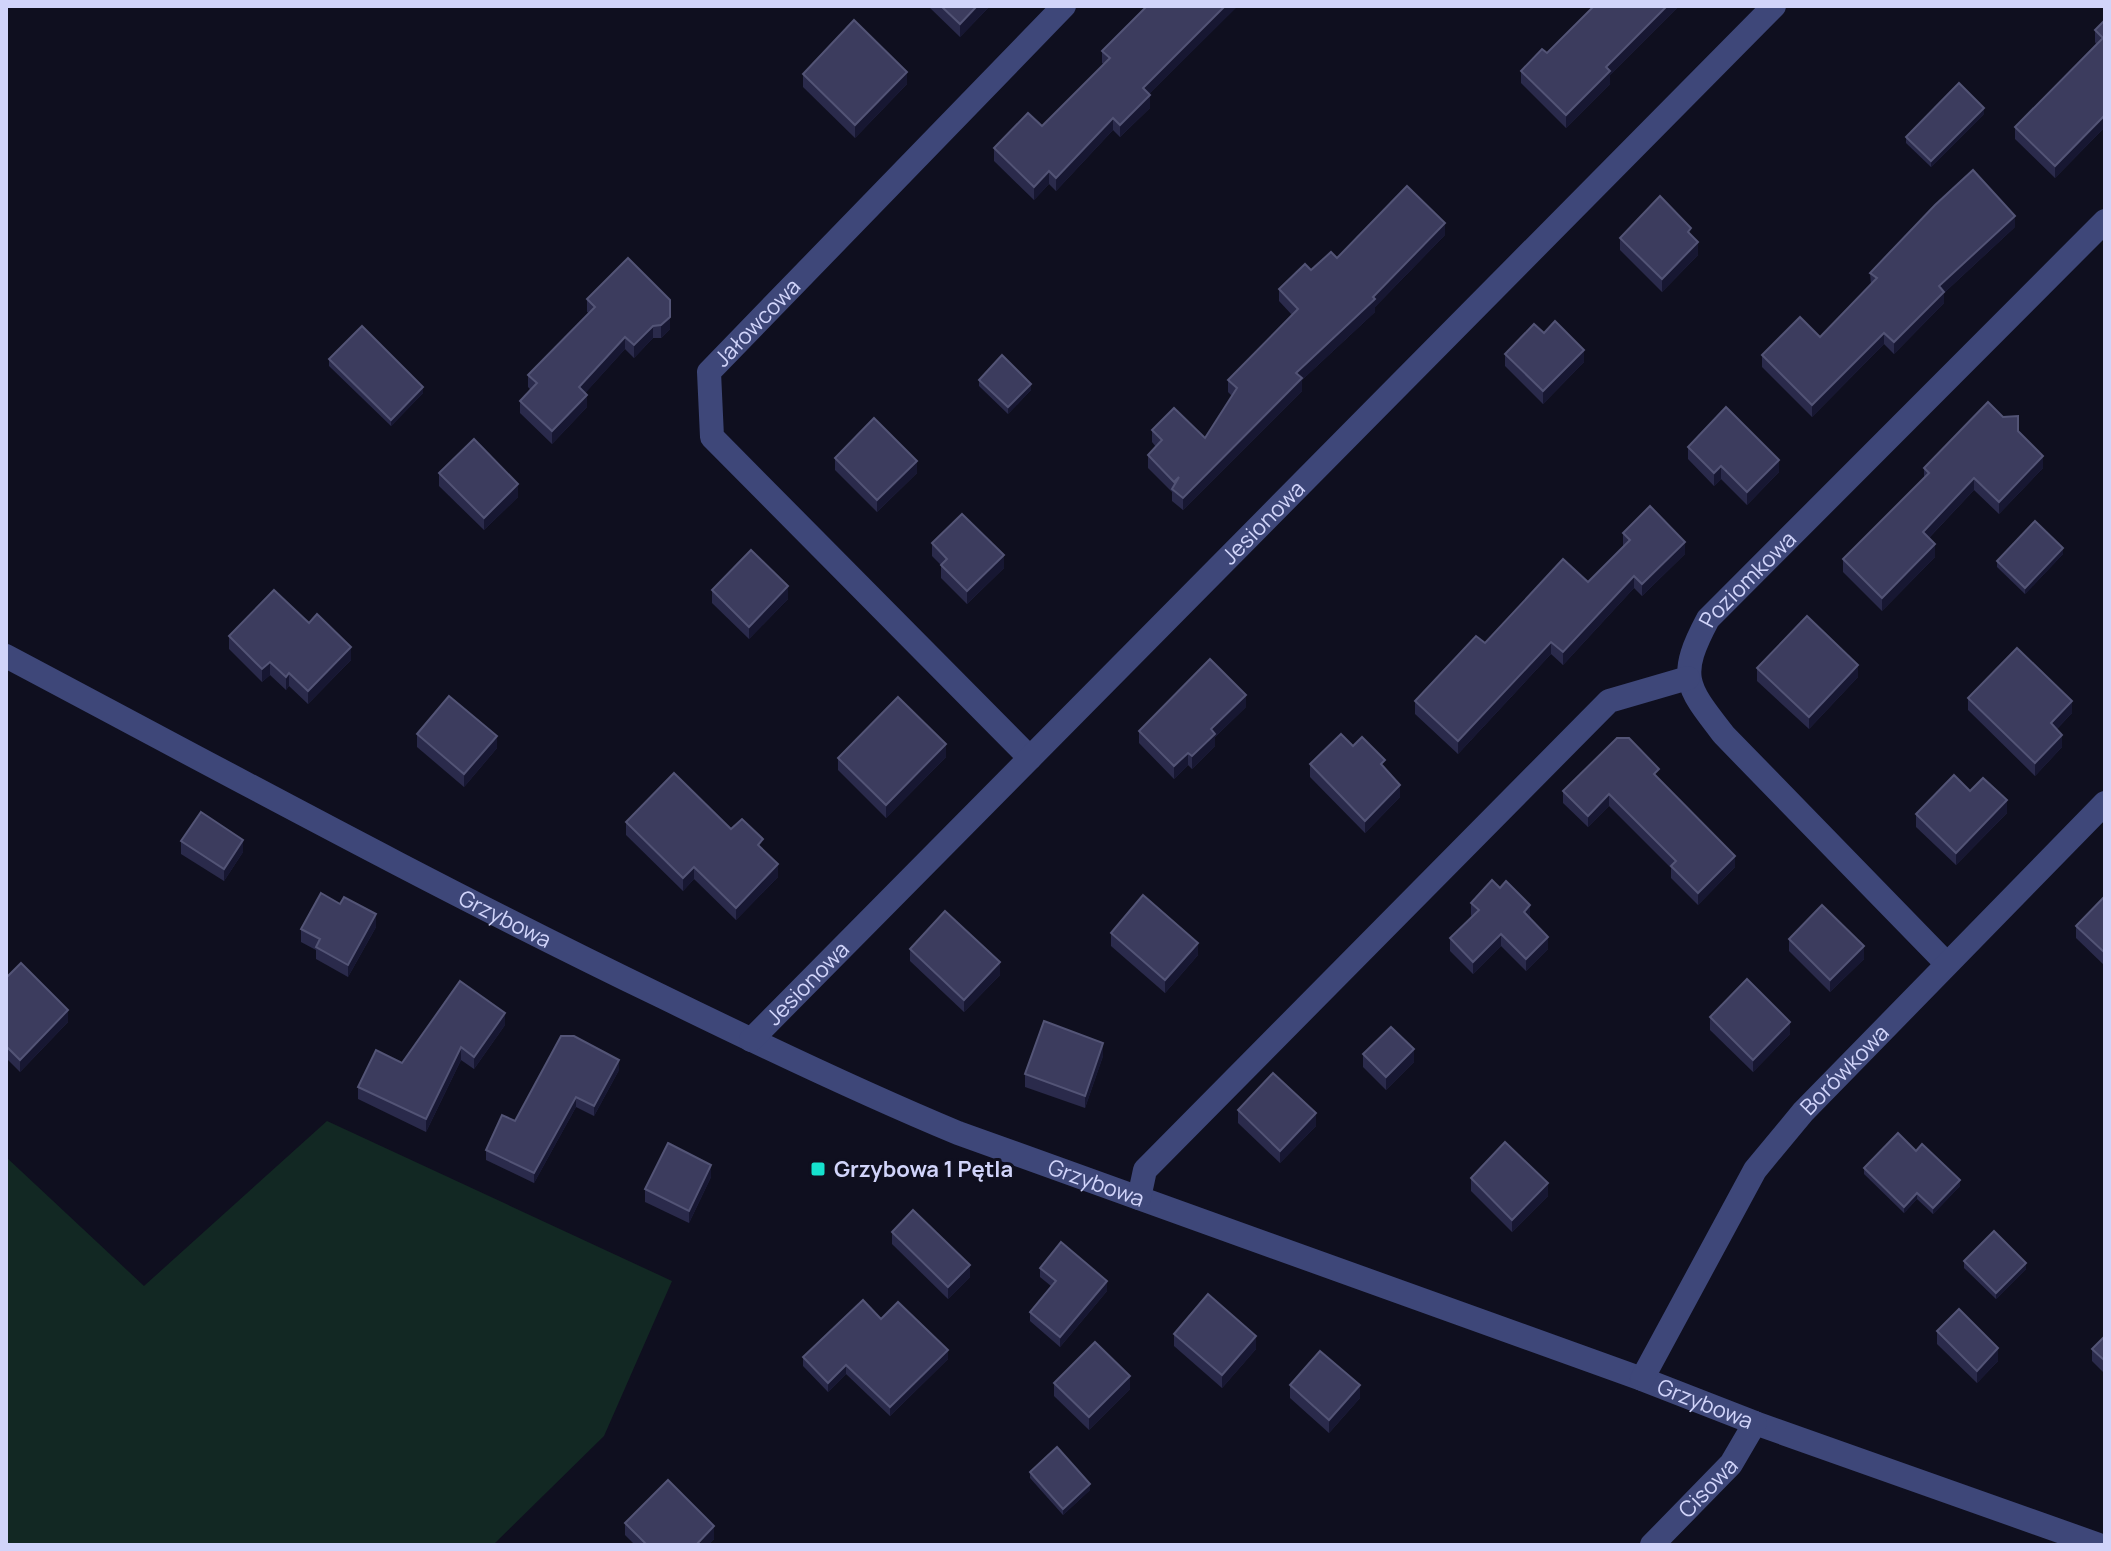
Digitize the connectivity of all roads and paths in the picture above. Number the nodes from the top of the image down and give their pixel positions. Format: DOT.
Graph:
graph roads {
  1 [pos="1064,6"];
  2 [pos="1774,6"];
  3 [pos="2105,221"];
  4 [pos="6,656"];
  5 [pos="1688,678"];
  6 [pos="1030,758"];
  7 [pos="2105,803"];
  8 [pos="1946,963"];
  9 [pos="751,1040"];
  10 [pos="1139,1198"];
  11 [pos="1642,1379"];
  12 [pos="1755,1423"];
  13 [pos="1652,1545"];
  14 [pos="2099,1545"];
  1 -- 6 [label="street, Jałowcowa"];
  2 -- 6 [label="street, Jesionowa"];
  3 -- 5 [label="street, Poziomkowa"];
  4 -- 9 [label="street, Grzybowa"];
  5 -- 8 [label="street"];
  5 -- 10 [label="street"];
  6 -- 9 [label="street, Jesionowa"];
  7 -- 8 [label="street, Borówkowa"];
  8 -- 11 [label="street, Borówkowa"];
  9 -- 10 [label="street, Grzybowa"];
  10 -- 11 [label="street, Grzybowa"];
  11 -- 12 [label="street, Grzybowa"];
  12 -- 13 [label="street, Cisowa"];
  12 -- 14 [label="street, Grzybowa"];
}
